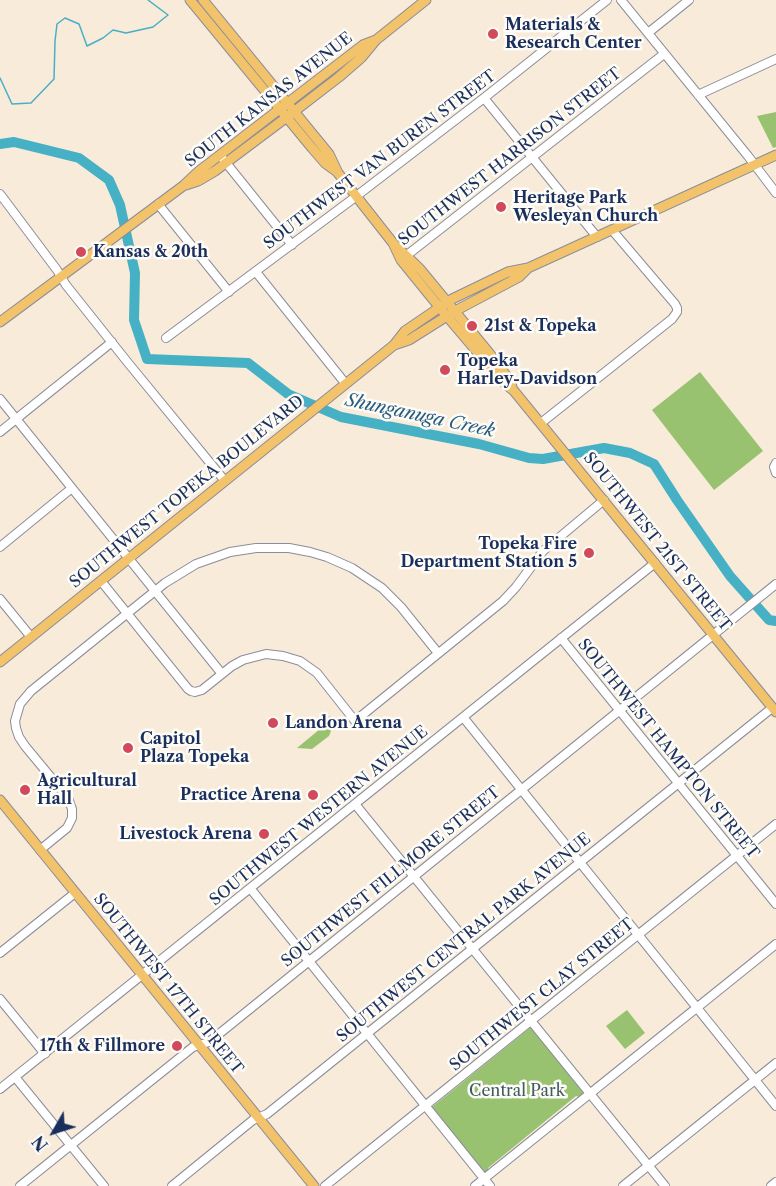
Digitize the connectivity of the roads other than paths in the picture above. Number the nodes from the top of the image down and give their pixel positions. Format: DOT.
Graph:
graph roads {
  1 [pos="190,0"];
  2 [pos="203,0"];
  3 [pos="426,0"];
  4 [pos="607,0"];
  5 [pos="621,0"];
  6 [pos="690,0"];
  7 [pos="648,33"];
  8 [pos="664,54"];
  9 [pos="776,59"];
  10 [pos="698,95"];
  11 [pos="484,98"];
  12 [pos="288,110"];
  13 [pos="776,155"];
  14 [pos="532,157"];
  15 [pos="223,159"];
  16 [pos="754,165"];
  17 [pos="776,193"];
  18 [pos="0,194"];
  19 [pos="357,196"];
  20 [pos="158,204"];
  21 [pos="612,230"];
  22 [pos="597,237"];
  23 [pos="292,245"];
  24 [pos="404,258"];
  25 [pos="528,268"];
  26 [pos="256,272"];
  27 [pos="61,277"];
  28 [pos="229,292"];
  29 [pos="444,305"];
  30 [pos="451,314"];
  31 [pos="0,322"];
  32 [pos="166,338"];
  33 [pos="112,342"];
  34 [pos="394,345"];
  35 [pos="345,383"];
  36 [pos="0,399"];
  37 [pos="16,419"];
  38 [pos="541,423"];
  39 [pos="0,432"];
  40 [pos="225,481"];
  41 [pos="72,488"];
  42 [pos="604,500"];
  43 [pos="0,547"];
  44 [pos="129,558"];
  45 [pos="655,563"];
  46 [pos="101,581"];
  47 [pos="776,584"];
  48 [pos="155,591"];
  49 [pos="0,599"];
  50 [pos="128,613"];
  51 [pos="713,635"];
  52 [pos="31,637"];
  53 [pos="561,638"];
  54 [pos="438,653"];
  55 [pos="0,662"];
  56 [pos="222,674"];
  57 [pos="620,710"];
  58 [pos="774,710"];
  59 [pos="463,717"];
  60 [pos="678,783"];
  61 [pos="521,789"];
  62 [pos="355,804"];
  63 [pos="2,806"];
  64 [pos="776,824"];
  65 [pos="40,850"];
  66 [pos="737,856"];
  67 [pos="579,862"];
  68 [pos="414,876"];
  69 [pos="250,888"];
  70 [pos="75,893"];
  71 [pos="776,904"];
  72 [pos="638,935"];
  73 [pos="776,944"];
  74 [pos="472,948"];
  75 [pos="0,953"];
  76 [pos="308,962"];
  77 [pos="142,975"];
  78 [pos="0,999"];
  79 [pos="697,1008"];
  80 [pos="531,1021"];
  81 [pos="367,1034"];
  82 [pos="199,1046"];
  83 [pos="45,1054"];
  84 [pos="776,1063"];
  85 [pos="15,1077"];
  86 [pos="755,1080"];
  87 [pos="0,1089"];
  88 [pos="590,1093"];
  89 [pos="426,1106"];
  90 [pos="776,1106"];
  91 [pos="259,1118"];
  92 [pos="70,1145"];
  93 [pos="648,1166"];
  94 [pos="484,1178"];
  95 [pos="776,1182"];
  96 [pos="20,1186"];
  97 [pos="104,1186"];
  98 [pos="172,1186"];
  99 [pos="314,1186"];
  100 [pos="325,1186"];
  101 [pos="475,1186"];
  102 [pos="490,1186"];
  103 [pos="623,1186"];
  104 [pos="665,1186"];
  105 [pos="771,1186"];
  1 -- 12 [label="main road"];
  2 -- 12 [label="main road"];
  3 -- 12 [label="main road, SOUTH KANSAS AVENUE"];
  4 -- 11 [label="street, SOUTHWEST VAN BUREN STREET"];
  5 -- 7 [label="street"];
  6 -- 7 [label="street"];
  7 -- 8 [label="street"];
  8 -- 10 [label="street"];
  8 -- 14 [label="street, SOUTHWEST HARRISON STREET"];
  9 -- 10 [label="street"];
  10 -- 16 [label="street"];
  11 -- 14 [label="street"];
  11 -- 19 [label="street, SOUTHWEST VAN BUREN STREET"];
  12 -- 15 [label="main road, SOUTH KANSAS AVENUE"];
  12 -- 19 [label="main road, SOUTHWEST 21ST STREET"];
  13 -- 16 [label="main road, SOUTHWEST TOPEKA BOULEVARD"];
  14 -- 22 [label="street"];
  14 -- 24 [label="street, SOUTHWEST HARRISON STREET"];
  15 -- 20 [label="main road, SOUTH KANSAS AVENUE"];
  15 -- 23 [label="street"];
  16 -- 17 [label="street"];
  16 -- 21 [label="main road, SOUTHWEST TOPEKA BOULEVARD"];
  18 -- 27 [label="street"];
  19 -- 23 [label="street, SOUTHWEST VAN BUREN STREET"];
  19 -- 24 [label="main road, SOUTHWEST 21ST STREET"];
  20 -- 27 [label="main road, SOUTH KANSAS AVENUE"];
  20 -- 28 [label="street"];
  21 -- 22 [label="main road, SOUTHWEST TOPEKA BOULEVARD"];
  21 -- 38 [label="street"];
  22 -- 25 [label="main road, SOUTHWEST TOPEKA BOULEVARD"];
  23 -- 26 [label="street, SOUTHWEST VAN BUREN STREET"];
  24 -- 29 [label="main road, SOUTHWEST 21ST STREET"];
  25 -- 29 [label="main road, SOUTHWEST TOPEKA BOULEVARD"];
  25 -- 30 [label="main road, SOUTHWEST TOPEKA BOULEVARD"];
  26 -- 28 [label="street, SOUTHWEST VAN BUREN STREET"];
  26 -- 35 [label="street"];
  27 -- 31 [label="main road, SOUTH KANSAS AVENUE"];
  27 -- 33 [label="street"];
  28 -- 32 [label="street, SOUTHWEST VAN BUREN STREET"];
  29 -- 30 [label="main road, SOUTHWEST 21ST STREET"];
  29 -- 34 [label="main road, SOUTHWEST TOPEKA BOULEVARD"];
  30 -- 34 [label="main road, SOUTHWEST TOPEKA BOULEVARD"];
  30 -- 38 [label="main road, SOUTHWEST 21ST STREET"];
  33 -- 37 [label="street"];
  33 -- 40 [label="street"];
  34 -- 35 [label="main road, SOUTHWEST TOPEKA BOULEVARD"];
  35 -- 40 [label="main road, SOUTHWEST TOPEKA BOULEVARD"];
  36 -- 37 [label="street"];
  37 -- 39 [label="street"];
  37 -- 41 [label="street"];
  38 -- 42 [label="main road, SOUTHWEST 21ST STREET"];
  40 -- 44 [label="main road, SOUTHWEST TOPEKA BOULEVARD"];
  41 -- 43 [label="street"];
  41 -- 44 [label="street"];
  42 -- 45 [label="main road, SOUTHWEST 21ST STREET"];
  42 -- 54 [label="street"];
  44 -- 46 [label="main road, SOUTHWEST TOPEKA BOULEVARD"];
  44 -- 48 [label="street"];
  45 -- 51 [label="main road, SOUTHWEST 21ST STREET"];
  45 -- 53 [label="street, SOUTHWEST WESTERN AVENUE"];
  46 -- 50 [label="street"];
  46 -- 52 [label="main road, SOUTHWEST TOPEKA BOULEVARD"];
  47 -- 51 [label="street, SOUTHWEST FILLMORE STREET"];
  48 -- 50 [label="street"];
  48 -- 54 [label="street"];
  48 -- 56 [label="street"];
  49 -- 52 [label="street"];
  50 -- 56 [label="street"];
  50 -- 65 [label="street"];
  51 -- 57 [label="street, SOUTHWEST FILLMORE STREET"];
  51 -- 58 [label="main road, SOUTHWEST 21ST STREET"];
  52 -- 55 [label="main road, SOUTHWEST TOPEKA BOULEVARD"];
  53 -- 57 [label="street, SOUTHWEST HAMPTON STREET"];
  53 -- 59 [label="street, SOUTHWEST WESTERN AVENUE"];
  54 -- 56 [label="street"];
  57 -- 60 [label="street, SOUTHWEST HAMPTON STREET"];
  57 -- 61 [label="street, SOUTHWEST FILLMORE STREET"];
  58 -- 60 [label="street, SOUTHWEST CENTRAL PARK AVENUE"];
  59 -- 61 [label="street"];
  59 -- 62 [label="street, SOUTHWEST WESTERN AVENUE"];
  60 -- 66 [label="street, SOUTHWEST HAMPTON STREET"];
  60 -- 67 [label="street, SOUTHWEST CENTRAL PARK AVENUE"];
  61 -- 67 [label="street"];
  61 -- 68 [label="street, SOUTHWEST FILLMORE STREET"];
  62 -- 68 [label="street"];
  62 -- 69 [label="street, SOUTHWEST WESTERN AVENUE"];
  63 -- 65 [label="main road, SOUTHWEST 17TH STREET"];
  64 -- 66 [label="street, SOUTHWEST CLAY STREET"];
  65 -- 70 [label="main road, SOUTHWEST 17TH STREET"];
  66 -- 71 [label="street, SOUTHWEST HAMPTON STREET"];
  66 -- 72 [label="street, SOUTHWEST CLAY STREET"];
  67 -- 72 [label="street"];
  67 -- 74 [label="street, SOUTHWEST CENTRAL PARK AVENUE"];
  68 -- 74 [label="street"];
  68 -- 76 [label="street, SOUTHWEST FILLMORE STREET"];
  69 -- 76 [label="street"];
  69 -- 77 [label="street, SOUTHWEST WESTERN AVENUE"];
  70 -- 75 [label="street"];
  70 -- 77 [label="main road, SOUTHWEST 17TH STREET"];
  72 -- 79 [label="street"];
  72 -- 80 [label="street, SOUTHWEST CLAY STREET"];
  73 -- 79 [label="street"];
  74 -- 80 [label="street"];
  74 -- 81 [label="street, SOUTHWEST CENTRAL PARK AVENUE"];
  76 -- 81 [label="street"];
  76 -- 82 [label="street, SOUTHWEST FILLMORE STREET"];
  77 -- 82 [label="main road, SOUTHWEST 17TH STREET"];
  77 -- 83 [label="street, SOUTHWEST WESTERN AVENUE"];
  78 -- 83 [label="street"];
  79 -- 86 [label="street"];
  79 -- 88 [label="street"];
  80 -- 88 [label="street"];
  80 -- 89 [label="street, SOUTHWEST CLAY STREET"];
  81 -- 89 [label="street"];
  81 -- 91 [label="street, SOUTHWEST CENTRAL PARK AVENUE"];
  82 -- 91 [label="main road, SOUTHWEST 17TH STREET"];
  82 -- 92 [label="street, SOUTHWEST FILLMORE STREET"];
  83 -- 85 [label="street, SOUTHWEST WESTERN AVENUE"];
  84 -- 86 [label="street"];
  85 -- 87 [label="street, SOUTHWEST WESTERN AVENUE"];
  85 -- 92 [label="street"];
  86 -- 90 [label="street"];
  86 -- 93 [label="street"];
  88 -- 93 [label="street"];
  88 -- 94 [label="street"];
  89 -- 94 [label="street"];
  89 -- 100 [label="street, SOUTHWEST CLAY STREET"];
  91 -- 98 [label="street, SOUTHWEST CENTRAL PARK AVENUE"];
  91 -- 99 [label="main road, SOUTHWEST 17TH STREET"];
  92 -- 96 [label="street, SOUTHWEST FILLMORE STREET"];
  92 -- 97 [label="street"];
  93 -- 103 [label="street"];
  93 -- 104 [label="street"];
  94 -- 101 [label="street"];
  94 -- 102 [label="street"];
  95 -- 105 [label="street"];
}
